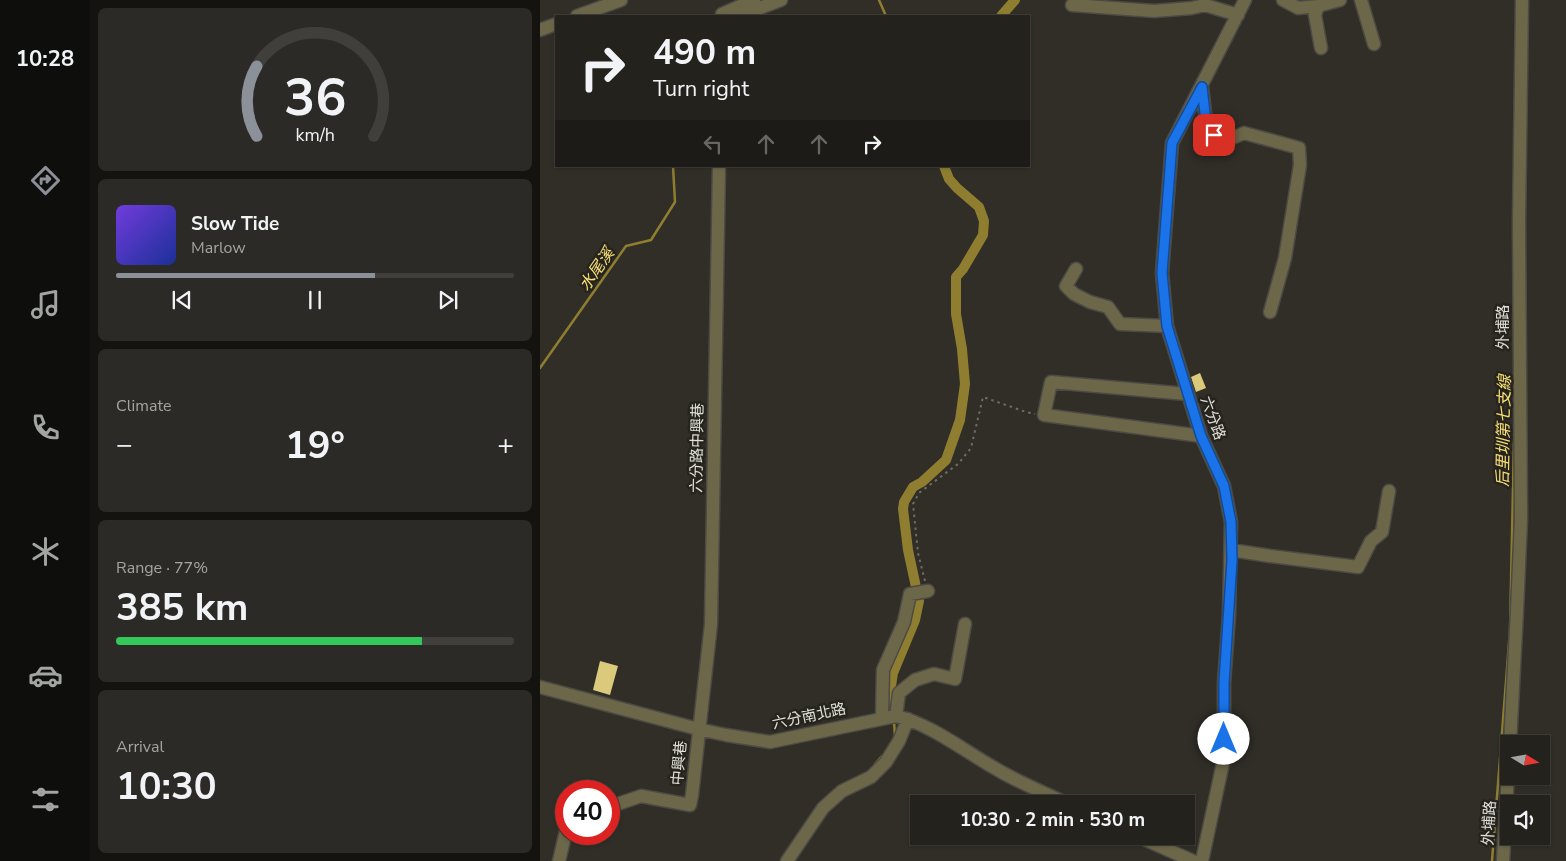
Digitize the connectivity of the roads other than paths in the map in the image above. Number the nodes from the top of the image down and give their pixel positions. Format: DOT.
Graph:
graph roads {
  1 [pos="621,0"];
  2 [pos="722,0"];
  3 [pos="754,0"];
  4 [pos="781,0"];
  5 [pos="1245,0"];
  6 [pos="1283,0"];
  7 [pos="1340,0"];
  8 [pos="1361,0"];
  9 [pos="1522,0"];
  10 [pos="1072,5"];
  11 [pos="1318,6"];
  12 [pos="579,15"];
  13 [pos="722,15"];
  14 [pos="742,15"];
  15 [pos="1238,15"];
  16 [pos="555,24"];
  17 [pos="540,30"];
  18 [pos="1374,44"];
  19 [pos="1321,48"];
  20 [pos="1202,87"];
  21 [pos="719,167"];
  22 [pos="1076,269"];
  23 [pos="1270,312"];
  24 [pos="1167,326"];
  25 [pos="1187,394"];
  26 [pos="1201,436"];
  27 [pos="1389,491"];
  28 [pos="1231,550"];
  29 [pos="928,591"];
  30 [pos="965,624"];
  31 [pos="540,687"];
  32 [pos="902,717"];
  33 [pos="882,718"];
  34 [pos="698,729"];
  35 [pos="1511,735"];
  36 [pos="1507,785"];
  37 [pos="1049,795"];
  38 [pos="620,803"];
  39 [pos="563,845"];
  40 [pos="1157,845"];
  41 [pos="559,861"];
  42 [pos="787,861"];
  43 [pos="1193,861"];
  44 [pos="1202,861"];
  45 [pos="1503,861"];
  1 -- 12 [label="street"];
  2 -- 13 [label="street"];
  3 -- 13 [label="street"];
  4 -- 14 [label="street"];
  5 -- 15 [label="street, 六分路"];
  6 -- 11 [label="street"];
  7 -- 11 [label="street"];
  8 -- 18 [label="street"];
  9 -- 35 [label="street, 外埔路"];
  10 -- 15 [label="street"];
  11 -- 19 [label="street"];
  15 -- 20 [label="street, 六分路"];
  16 -- 17 [label="street"];
  20 -- 23 [label="street"];
  20 -- 24 [label="street, 六分路"];
  21 -- 34 [label="street, 六分路中興巷"];
  22 -- 24 [label="street"];
  24 -- 25 [label="street, 六分路"];
  25 -- 26 [label="street, 六分路"];
  25 -- 26 [label="street"];
  26 -- 28 [label="street, 六分路"];
  27 -- 28 [label="street"];
  28 -- 44 [label="street, 六分路"];
  29 -- 33 [label="street"];
  30 -- 32 [label="street"];
  31 -- 34 [label="street, 六分南北路"];
  32 -- 33 [label="street, 六分南北路"];
  32 -- 37 [label="street"];
  32 -- 42 [label="street"];
  33 -- 34 [label="street, 六分南北路"];
  34 -- 38 [label="street, 中興巷"];
  36 -- 45 [label="street, 外埔路"];
  39 -- 41 [label="street"];
  40 -- 43 [label="street"];
}
